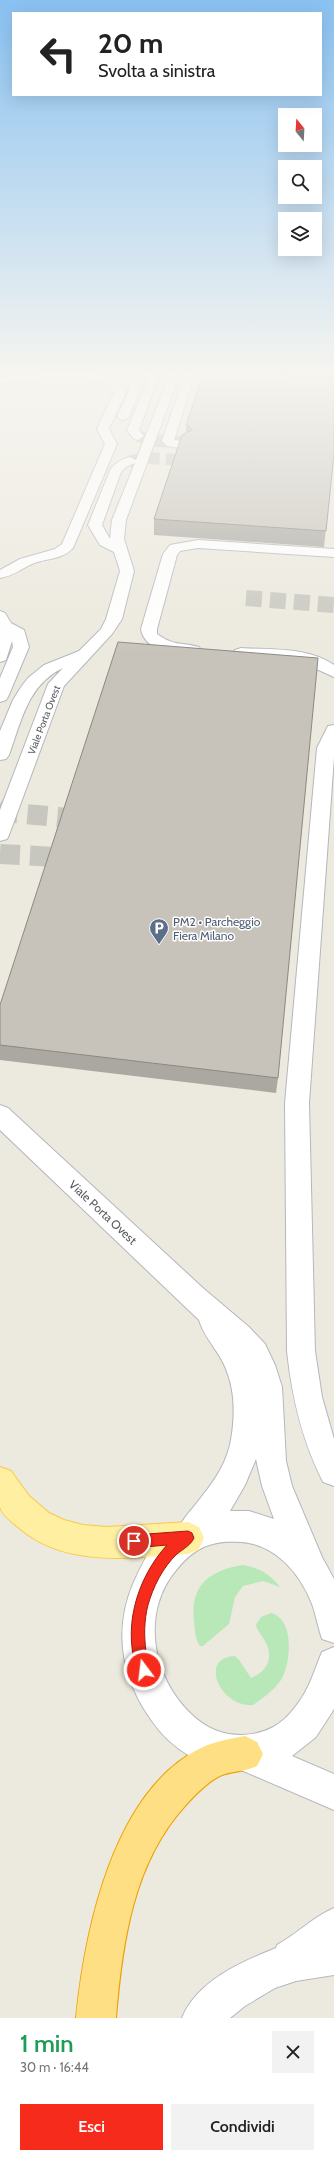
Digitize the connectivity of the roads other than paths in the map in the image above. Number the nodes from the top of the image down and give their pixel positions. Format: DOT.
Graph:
graph roads {
  1 [pos="102,465"];
  2 [pos="121,465"];
  3 [pos="140,465"];
  4 [pos="119,549"];
  5 [pos="334,553"];
  6 [pos="0,574"];
  7 [pos="3,621"];
  8 [pos="207,651"];
  9 [pos="223,652"];
  10 [pos="84,654"];
  11 [pos="0,657"];
  12 [pos="334,672"];
  13 [pos="0,697"];
  14 [pos="334,730"];
  15 [pos="0,755"];
  16 [pos="0,835"];
  17 [pos="0,1115"];
  18 [pos="205,1309"];
  19 [pos="334,1471"];
  20 [pos="0,1482"];
  21 [pos="188,1538"];
  22 [pos="322,1574"];
  23 [pos="334,1627"];
  24 [pos="333,1679"];
  25 [pos="244,1754"];
  26 [pos="334,1792"];
  27 [pos="334,1927"];
  28 [pos="334,1956"];
  29 [pos="276,1967"];
  30 [pos="96,2018"];
  31 [pos="202,2018"];
  1 -- 6 [label="street"];
  2 -- 4 [label="street"];
  3 -- 4 [label="street, Viale Porta Ovest"];
  4 -- 10 [label="street, Viale Porta Ovest"];
  5 -- 8 [label="street"];
  7 -- 11 [label="street"];
  7 -- 13 [label="street"];
  9 -- 12 [label="street"];
  10 -- 15 [label="street"];
  10 -- 16 [label="street, Viale Porta Ovest"];
  14 -- 19 [label="street"];
  17 -- 18 [label="street, Viale Porta Ovest"];
  18 -- 21 [label="street, Viale Porta Ovest"];
  18 -- 22 [label="street, Viale Porta Ovest"];
  20 -- 21 [label="main road"];
  21 -- 22 [label="street"];
  21 -- 25 [label="street"];
  22 -- 23 [label="street"];
  24 -- 25 [label="street"];
  25 -- 26 [label="street"];
  25 -- 30 [label="highway"];
  27 -- 29 [label="street"];
  28 -- 29 [label="street"];
  29 -- 31 [label="street"];
}
